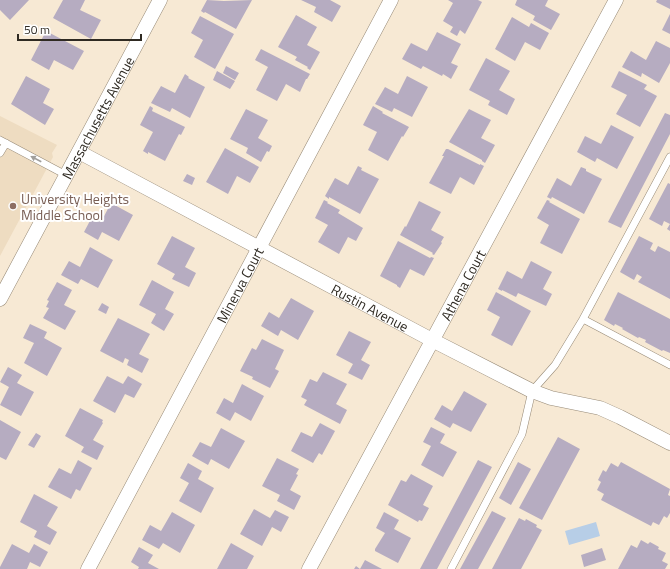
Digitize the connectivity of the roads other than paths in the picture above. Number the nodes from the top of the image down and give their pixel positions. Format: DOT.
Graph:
graph roads {
  1 [pos="160,0"];
  2 [pos="391,0"];
  3 [pos="616,0"];
  4 [pos="3,141"];
  5 [pos="79,152"];
  6 [pos="0,153"];
  7 [pos="670,157"];
  8 [pos="66,175"];
  9 [pos="260,248"];
  10 [pos="0,298"];
  11 [pos="583,319"];
  12 [pos="432,340"];
  13 [pos="670,365"];
  14 [pos="532,391"];
  15 [pos="670,443"];
  16 [pos="88,569"];
  17 [pos="309,569"];
  18 [pos="451,569"];
  1 -- 5 [label="street, Massachusetts Avenue"];
  2 -- 9 [label="street, Minerva Court"];
  3 -- 12 [label="street, Athena Court"];
  4 -- 6 [label="lane"];
  8 -- 4 [label="lane, one-way"];
  5 -- 8 [label="street, Massachusetts Avenue"];
  5 -- 9 [label="street, Rustin Avenue"];
  7 -- 11 [label="lane"];
  8 -- 10 [label="street, Massachusetts Avenue"];
  9 -- 12 [label="street, Rustin Avenue"];
  9 -- 16 [label="street, Minerva Court"];
  11 -- 13 [label="lane"];
  11 -- 14 [label="lane"];
  12 -- 14 [label="street, Rustin Avenue"];
  12 -- 17 [label="street, Athena Court"];
  14 -- 15 [label="street, Rustin Avenue"];
  14 -- 18 [label="lane"];
}
